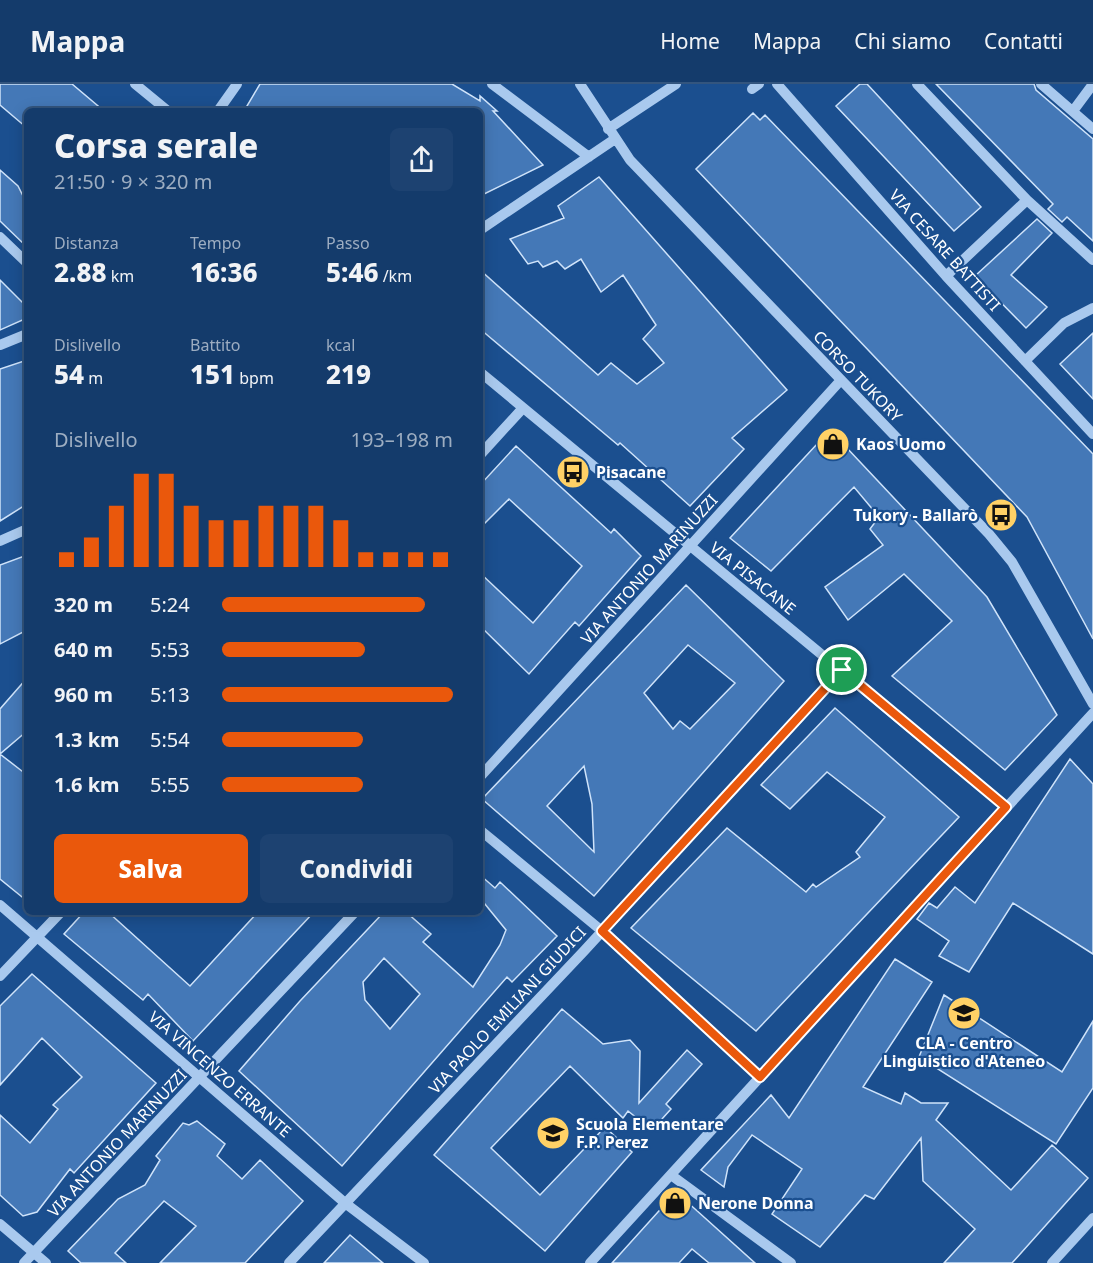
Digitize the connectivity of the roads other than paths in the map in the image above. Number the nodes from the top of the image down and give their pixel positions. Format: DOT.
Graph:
graph roads {
  1 [pos="135,84"];
  2 [pos="237,84"];
  3 [pos="492,84"];
  4 [pos="580,84"];
  5 [pos="676,84"];
  6 [pos="917,84"];
  7 [pos="1041,84"];
  8 [pos="1093,84"];
  9 [pos="783,86"];
  10 [pos="164,108"];
  11 [pos="220,108"];
  12 [pos="1073,111"];
  13 [pos="608,129"];
  14 [pos="1093,129"];
  15 [pos="615,140"];
  16 [pos="589,157"];
  17 [pos="1027,200"];
  18 [pos="483,229"];
  19 [pos="0,237"];
  20 [pos="24,260"];
  21 [pos="1093,260"];
  22 [pos="946,276"];
  23 [pos="1093,308"];
  24 [pos="24,335"];
  25 [pos="0,345"];
  26 [pos="1025,361"];
  27 [pos="483,375"];
  28 [pos="841,380"];
  29 [pos="523,408"];
  30 [pos="1093,434"];
  31 [pos="483,452"];
  32 [pos="24,530"];
  33 [pos="0,541"];
  34 [pos="690,546"];
  35 [pos="842,670"];
  36 [pos="1093,704"];
  37 [pos="1093,712"];
  38 [pos="483,774"];
  39 [pos="1006,807"];
  40 [pos="483,832"];
  41 [pos="0,905"];
  42 [pos="58,915"];
  43 [pos="352,915"];
  44 [pos="602,931"];
  45 [pos="39,936"];
  46 [pos="0,976"];
  47 [pos="200,1077"];
  48 [pos="760,1077"];
  49 [pos="671,1175"];
  50 [pos="345,1203"];
  51 [pos="1093,1218"];
  52 [pos="0,1224"];
  53 [pos="34,1253"];
  54 [pos="24,1263"];
  55 [pos="46,1263"];
  56 [pos="290,1263"];
  57 [pos="424,1263"];
  58 [pos="590,1263"];
  59 [pos="791,1263"];
  60 [pos="1052,1263"];
  1 -- 10 [label="street"];
  2 -- 11 [label="street"];
  3 -- 16 [label="street"];
  4 -- 13 [label="street, CORSO TUKORY"];
  5 -- 13 [label="street"];
  6 -- 17 [label="street"];
  7 -- 12 [label="street"];
  8 -- 12 [label="street"];
  9 -- 22 [label="street, VIA CESARE BATTISTI"];
  12 -- 14 [label="street"];
  13 -- 15 [label="street, CORSO TUKORY"];
  15 -- 16 [label="street"];
  15 -- 28 [label="street, CORSO TUKORY"];
  16 -- 18 [label="street"];
  17 -- 21 [label="street"];
  17 -- 22 [label="street"];
  19 -- 20 [label="street"];
  22 -- 26 [label="street, VIA CESARE BATTISTI"];
  23 -- 26 [label="street"];
  24 -- 25 [label="street"];
  26 -- 30 [label="street, VIA CESARE BATTISTI"];
  27 -- 29 [label="street, VIA PISACANE"];
  28 -- 34 [label="street, VIA ANTONIO MARINUZZI"];
  28 -- 36 [label="street, CORSO TUKORY"];
  29 -- 31 [label="street"];
  29 -- 34 [label="street, VIA PISACANE"];
  32 -- 33 [label="street"];
  34 -- 35 [label="street, VIA PISACANE"];
  34 -- 38 [label="street, VIA ANTONIO MARINUZZI"];
  35 -- 39 [label="street, VIA PISACANE"];
  35 -- 44 [label="street, VIA PAOLO EMILIANI GIUDICI"];
  37 -- 39 [label="street"];
  39 -- 48 [label="street"];
  40 -- 44 [label="street"];
  41 -- 45 [label="street, VIA VINCENZO ERRANTE"];
  42 -- 45 [label="street"];
  43 -- 47 [label="street, VIA ANTONIO MARINUZZI"];
  44 -- 48 [label="street"];
  44 -- 50 [label="street, VIA PAOLO EMILIANI GIUDICI"];
  45 -- 46 [label="street"];
  45 -- 47 [label="street, VIA VINCENZO ERRANTE"];
  47 -- 50 [label="street, VIA VINCENZO ERRANTE"];
  47 -- 53 [label="street, VIA ANTONIO MARINUZZI"];
  48 -- 49 [label="street"];
  49 -- 58 [label="street"];
  49 -- 59 [label="street"];
  50 -- 56 [label="street, VIA PAOLO EMILIANI GIUDICI"];
  50 -- 57 [label="street, VIA VINCENZO ERRANTE"];
  51 -- 60 [label="street"];
  52 -- 53 [label="street"];
  53 -- 54 [label="street, VIA ANTONIO MARINUZZI"];
  53 -- 55 [label="street"];
}
